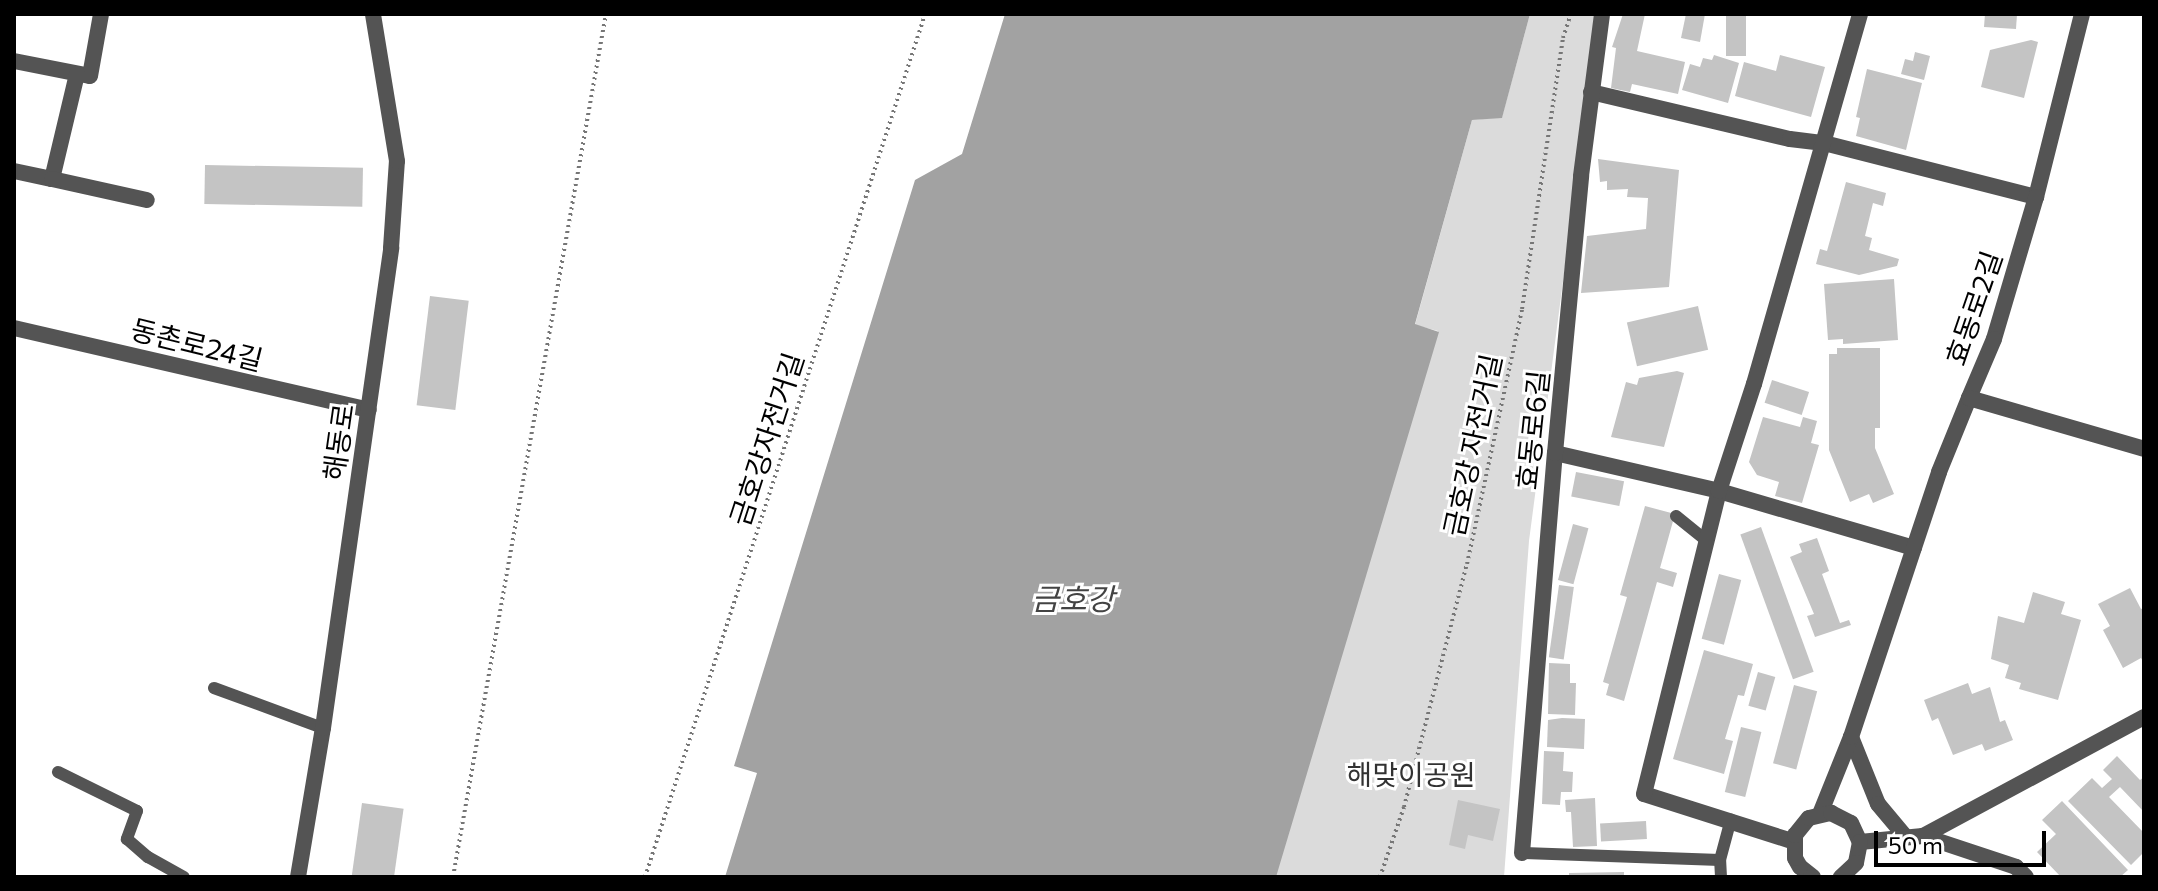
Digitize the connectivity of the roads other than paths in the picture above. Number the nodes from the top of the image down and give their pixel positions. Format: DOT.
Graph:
graph roads {
  1 [pos="101,14"];
  2 [pos="373,14"];
  3 [pos="1602,14"];
  4 [pos="1860,14"];
  5 [pos="2082,14"];
  6 [pos="14,61"];
  7 [pos="77,74"];
  8 [pos="1591,92"];
  9 [pos="1824,143"];
  10 [pos="14,171"];
  11 [pos="52,179"];
  12 [pos="2036,197"];
  13 [pos="147,200"];
  14 [pos="14,328"];
  15 [pos="1969,398"];
  16 [pos="369,410"];
  17 [pos="2144,449"];
  18 [pos="1555,453"];
  19 [pos="1719,491"];
  20 [pos="1676,516"];
  21 [pos="1706,540"];
  22 [pos="1914,548"];
  23 [pos="214,688"];
  24 [pos="2144,717"];
  25 [pos="323,728"];
  26 [pos="1851,737"];
  27 [pos="58,772"];
  28 [pos="1820,814"];
  29 [pos="1731,819"];
  30 [pos="1904,835"];
  31 [pos="1923,836"];
  32 [pos="1795,842"];
  33 [pos="1860,842"];
  34 [pos="1522,853"];
  35 [pos="1720,860"];
  36 [pos="1803,874"];
  37 [pos="184,877"];
  38 [pos="298,877"];
  39 [pos="1721,877"];
  40 [pos="1841,877"];
  41 [pos="2026,877"];
  1 -- 7 [label="street"];
  2 -- 16 [label="street, 해동로"];
  3 -- 8 [label="street, 효동로6길"];
  4 -- 9 [label="street"];
  5 -- 12 [label="street, 효동로2길"];
  6 -- 7 [label="street"];
  7 -- 11 [label="street"];
  8 -- 9 [label="street"];
  8 -- 18 [label="street, 효동로6길"];
  9 -- 12 [label="street"];
  9 -- 19 [label="street"];
  10 -- 11 [label="street"];
  11 -- 13 [label="street"];
  12 -- 15 [label="street, 효동로2길"];
  14 -- 16 [label="street, 동촌로24길"];
  15 -- 17 [label="street, 효동로2길"];
  15 -- 22 [label="street"];
  16 -- 25 [label="street, 해동로"];
  18 -- 19 [label="street"];
  18 -- 34 [label="street, 효동로6길"];
  19 -- 21 [label="street"];
  19 -- 22 [label="street"];
  20 -- 21 [label="lane"];
  21 -- 29 [label="street"];
  22 -- 26 [label="street"];
  23 -- 25 [label="lane"];
  24 -- 31 [label="street"];
  25 -- 38 [label="street, 해동로"];
  26 -- 28 [label="street"];
  26 -- 30 [label="street"];
  27 -- 37 [label="lane"];
  28 -- 32 [label="street"];
  28 -- 33 [label="street"];
  29 -- 32 [label="street"];
  29 -- 35 [label="lane"];
  30 -- 31 [label="street"];
  30 -- 33 [label="street"];
  31 -- 41 [label="street"];
  32 -- 36 [label="street"];
  33 -- 40 [label="street"];
  34 -- 35 [label="lane"];
  35 -- 39 [label="lane"];
}
